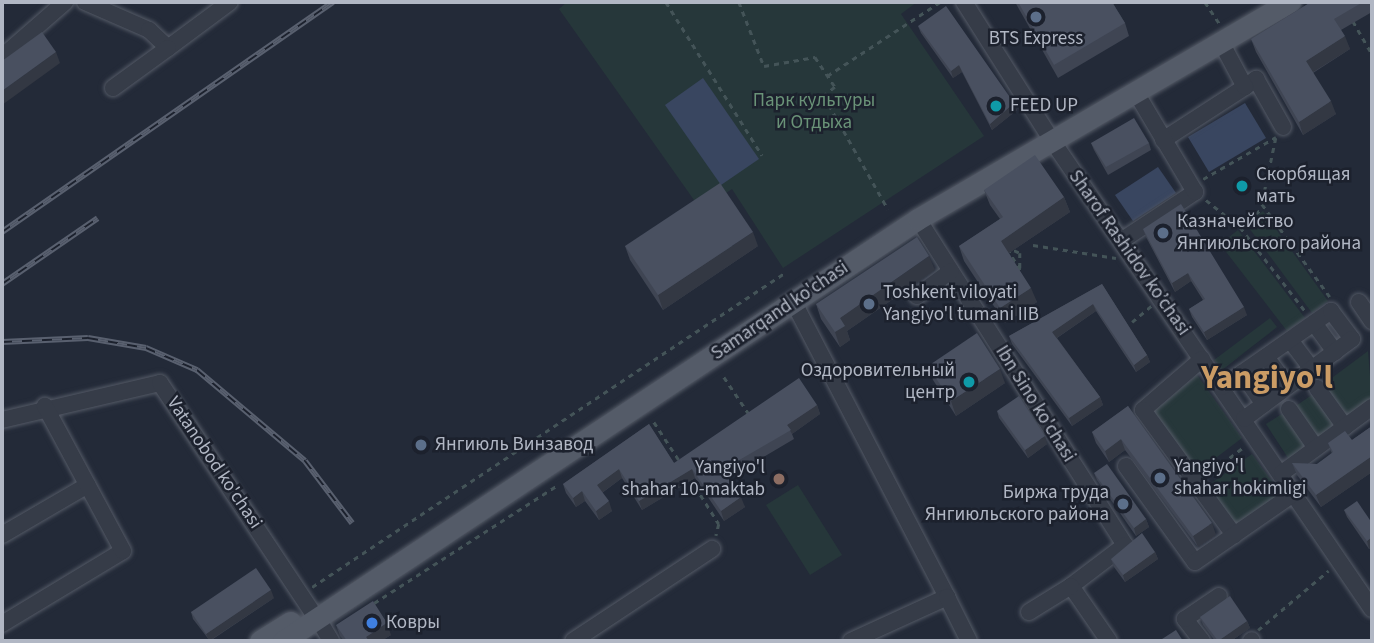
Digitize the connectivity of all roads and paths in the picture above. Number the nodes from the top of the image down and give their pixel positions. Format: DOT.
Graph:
graph roads {
  1 [pos="65,2"];
  2 [pos="85,2"];
  3 [pos="230,2"];
  4 [pos="666,2"];
  5 [pos="739,2"];
  6 [pos="940,2"];
  7 [pos="964,2"];
  8 [pos="1205,2"];
  9 [pos="1264,2"];
  10 [pos="1290,2"];
  11 [pos="1347,11"];
  12 [pos="1222,34"];
  13 [pos="168,48"];
  14 [pos="1372,54"];
  15 [pos="2,57"];
  16 [pos="827,76"];
  17 [pos="1245,87"];
  18 [pos="113,88"];
  19 [pos="1135,91"];
  20 [pos="1277,130"];
  21 [pos="1049,135"];
  22 [pos="1163,140"];
  23 [pos="762,155"];
  24 [pos="1193,189"];
  25 [pos="1264,207"];
  26 [pos="888,209"];
  27 [pos="918,219"];
  28 [pos="1240,227"];
  29 [pos="1121,241"];
  30 [pos="1033,245"];
  31 [pos="1020,253"];
  32 [pos="1115,259"];
  33 [pos="951,271"];
  34 [pos="788,289"];
  35 [pos="917,296"];
  36 [pos="1161,299"];
  37 [pos="1359,302"];
  38 [pos="1335,304"];
  39 [pos="1372,321"];
  40 [pos="1132,322"];
  41 [pos="1314,323"];
  42 [pos="1290,340"];
  43 [pos="1266,357"];
  44 [pos="1202,359"];
  45 [pos="1312,369"];
  46 [pos="1242,373"];
  47 [pos="724,377"];
  48 [pos="1288,386"];
  49 [pos="1222,387"];
  50 [pos="1317,388"];
  51 [pos="1264,404"];
  52 [pos="45,407"];
  53 [pos="1372,407"];
  54 [pos="1289,409"];
  55 [pos="750,414"];
  56 [pos="1244,419"];
  57 [pos="2,420"];
  58 [pos="654,422"];
  59 [pos="1345,427"];
  60 [pos="1256,437"];
  61 [pos="1316,448"];
  62 [pos="1126,466"];
  63 [pos="1282,473"];
  64 [pos="1201,480"];
  65 [pos="88,485"];
  66 [pos="556,486"];
  67 [pos="1296,492"];
  68 [pos="2,535"];
  69 [pos="1234,535"];
  70 [pos="712,549"];
  71 [pos="1342,560"];
  72 [pos="1366,585"];
  73 [pos="1071,586"];
  74 [pos="1219,596"];
  75 [pos="947,597"];
  76 [pos="310,608"];
  77 [pos="1372,609"];
  78 [pos="361,611"];
  79 [pos="1029,611"];
  80 [pos="2,624"];
  81 [pos="1251,639"];
  82 [pos="260,641"];
  83 [pos="283,641"];
  84 [pos="331,641"];
  85 [pos="573,641"];
  86 [pos="851,641"];
  87 [pos="969,641"];
  88 [pos="1109,641"];
  89 [pos="1202,641"];
  1 -- 15 [label="street"];
  2 -- 13 [label="street"];
  3 -- 13 [label="street"];
  4 -- 23 [label="path"];
  5 -- 16 [label="path"];
  6 -- 16 [label="path"];
  7 -- 21 [label="street, Sharof Rashidov ko’chasi"];
  8 -- 12 [label="path"];
  9 -- 12 [label="main road, Samarqand ko'chasi"];
  10 -- 12 [label="main road, Samarqand ko'chasi"];
  11 -- 14 [label="path"];
  12 -- 17 [label="street"];
  12 -- 19 [label="main road, Samarqand ko'chasi"];
  12 -- 21 [label="main road, Samarqand ko'chasi"];
  13 -- 18 [label="street"];
  16 -- 26 [label="path"];
  17 -- 20 [label="street"];
  17 -- 22 [label="street"];
  19 -- 21 [label="main road, Samarqand ko'chasi"];
  19 -- 22 [label="street"];
  20 -- 24 [label="path"];
  20 -- 25 [label="path"];
  21 -- 27 [label="main road, Samarqand ko'chasi"];
  21 -- 29 [label="street, Sharof Rashidov ko’chasi"];
  21 -- 34 [label="main road, Samarqand ko'chasi"];
  22 -- 24 [label="street"];
  24 -- 28 [label="path"];
  24 -- 29 [label="street"];
  25 -- 28 [label="path"];
  25 -- 38 [label="path"];
  27 -- 33 [label="street, Ibn Sino ko'chasi"];
  27 -- 34 [label="main road, Samarqand ko'chasi"];
  28 -- 41 [label="path"];
  29 -- 36 [label="street, Sharof Rashidov ko’chasi"];
  30 -- 32 [label="path"];
  31 -- 31 [label="path"];
  33 -- 35 [label="street"];
  33 -- 73 [label="street, Ibn Sino ko'chasi"];
  34 -- 75 [label="street"];
  34 -- 76 [label="main road, Samarqand ko'chasi"];
  34 -- 76 [label="path"];
  36 -- 40 [label="path"];
  36 -- 44 [label="street, Sharof Rashidov ko’chasi"];
  37 -- 39 [label="street"];
  41 -- 42 [label="street"];
  41 -- 45 [label="street"];
  42 -- 43 [label="street"];
  42 -- 45 [label="street"];
  43 -- 46 [label="street"];
  43 -- 48 [label="street"];
  44 -- 49 [label="street, Sharof Rashidov ko’chasi"];
  44 -- 69 [label="street"];
  45 -- 48 [label="street"];
  46 -- 49 [label="street"];
  46 -- 51 [label="street"];
  47 -- 55 [label="path"];
  48 -- 51 [label="street"];
  49 -- 56 [label="street, Sharof Rashidov ko’chasi"];
  50 -- 59 [label="street"];
  51 -- 56 [label="street"];
  52 -- 57 [label="street, Vatanobod ko'chasi"];
  52 -- 65 [label="street"];
  52 -- 76 [label="street, Vatanobod ko'chasi"];
  53 -- 59 [label="street"];
  54 -- 61 [label="street"];
  56 -- 60 [label="street, Sharof Rashidov ko’chasi"];
  58 -- 70 [label="path"];
  59 -- 61 [label="street"];
  60 -- 63 [label="street, Sharof Rashidov ko’chasi"];
  60 -- 64 [label="path"];
  61 -- 63 [label="street"];
  62 -- 69 [label="street"];
  63 -- 67 [label="street, Sharof Rashidov ko’chasi"];
  65 -- 68 [label="street"];
  65 -- 80 [label="street"];
  66 -- 78 [label="path"];
  67 -- 69 [label="street"];
  67 -- 71 [label="street, Sharof Rashidov ko’chasi"];
  70 -- 85 [label="street"];
  71 -- 72 [label="street, Sharof Rashidov ko’chasi"];
  71 -- 81 [label="path"];
  72 -- 77 [label="street, Sharof Rashidov ko’chasi"];
  73 -- 79 [label="street"];
  73 -- 88 [label="street"];
  74 -- 89 [label="street"];
  75 -- 86 [label="street"];
  75 -- 87 [label="street"];
  76 -- 82 [label="main road, Samarqand ko'chasi"];
  76 -- 83 [label="main road, Samarqand ko'chasi"];
  76 -- 84 [label="street, Vatanobod ko'chasi"];
}
